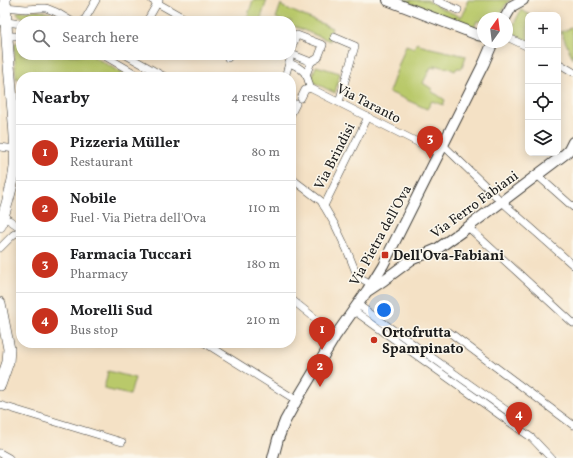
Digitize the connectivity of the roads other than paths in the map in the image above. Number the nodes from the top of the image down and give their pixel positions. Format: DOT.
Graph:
graph roads {
  1 [pos="96,0"];
  2 [pos="387,0"];
  3 [pos="436,0"];
  4 [pos="523,0"];
  5 [pos="156,1"];
  6 [pos="5,3"];
  7 [pos="458,10"];
  8 [pos="508,12"];
  9 [pos="62,16"];
  10 [pos="87,16"];
  11 [pos="149,16"];
  12 [pos="181,16"];
  13 [pos="3,22"];
  14 [pos="16,23"];
  15 [pos="477,34"];
  16 [pos="7,36"];
  17 [pos="16,36"];
  18 [pos="334,37"];
  19 [pos="296,38"];
  20 [pos="513,40"];
  21 [pos="525,46"];
  22 [pos="487,48"];
  23 [pos="490,48"];
  24 [pos="488,53"];
  25 [pos="296,56"];
  26 [pos="112,60"];
  27 [pos="135,60"];
  28 [pos="290,60"];
  29 [pos="311,62"];
  30 [pos="289,63"];
  31 [pos="561,65"];
  32 [pos="132,72"];
  33 [pos="156,72"];
  34 [pos="286,72"];
  35 [pos="573,72"];
  36 [pos="306,75"];
  37 [pos="310,88"];
  38 [pos="339,102"];
  39 [pos="296,106"];
  40 [pos="368,117"];
  41 [pos="573,142"];
  42 [pos="0,147"];
  43 [pos="15,149"];
  44 [pos="441,149"];
  45 [pos="16,156"];
  46 [pos="16,175"];
  47 [pos="537,175"];
  48 [pos="296,182"];
  49 [pos="501,201"];
  50 [pos="324,206"];
  51 [pos="573,208"];
  52 [pos="1,222"];
  53 [pos="16,226"];
  54 [pos="468,227"];
  55 [pos="16,232"];
  56 [pos="0,248"];
  57 [pos="573,265"];
  58 [pos="376,283"];
  59 [pos="296,303"];
  60 [pos="0,306"];
  61 [pos="355,307"];
  62 [pos="573,323"];
  63 [pos="449,332"];
  64 [pos="336,335"];
  65 [pos="213,348"];
  66 [pos="0,385"];
  67 [pos="296,400"];
  68 [pos="0,405"];
  69 [pos="517,418"];
  70 [pos="573,425"];
  71 [pos="122,442"];
  72 [pos="0,453"];
  73 [pos="9,458"];
  74 [pos="273,458"];
  75 [pos="550,458"];
  1 -- 10 [label="street"];
  2 -- 15 [label="main road"];
  3 -- 7 [label="street"];
  4 -- 8 [label="main road"];
  5 -- 11 [label="street"];
  5 -- 12 [label="street"];
  6 -- 9 [label="street"];
  6 -- 13 [label="main road"];
  13 -- 14 [label="street"];
  13 -- 16 [label="main road"];
  16 -- 17 [label="street"];
  16 -- 43 [label="main road"];
  18 -- 38 [label="street"];
  19 -- 29 [label="street"];
  20 -- 21 [label="street"];
  22 -- 24 [label="main road"];
  23 -- 24 [label="main road, Via Pietra dell'Ova"];
  24 -- 44 [label="main road, Via Pietra dell'Ova"];
  25 -- 29 [label="street"];
  26 -- 32 [label="street"];
  27 -- 33 [label="street"];
  28 -- 30 [label="street"];
  29 -- 36 [label="street"];
  30 -- 34 [label="street"];
  30 -- 36 [label="street"];
  31 -- 35 [label="street"];
  36 -- 37 [label="street"];
  37 -- 38 [label="street, Via Taranto"];
  37 -- 39 [label="street"];
  38 -- 40 [label="street, Via Taranto"];
  40 -- 44 [label="street, Via Taranto"];
  40 -- 50 [label="street, Via Brindisi"];
  41 -- 47 [label="main road, Via Ferro Fabiani"];
  42 -- 43 [label="street"];
  43 -- 45 [label="main road"];
  44 -- 49 [label="street, Via Taranto"];
  44 -- 58 [label="main road, Via Pietra dell'Ova"];
  46 -- 52 [label="main road"];
  47 -- 49 [label="main road, Via Ferro Fabiani"];
  47 -- 51 [label="street"];
  48 -- 50 [label="street"];
  49 -- 54 [label="main road, Via Ferro Fabiani"];
  49 -- 57 [label="street, Via Taranto"];
  50 -- 58 [label="street"];
  52 -- 53 [label="street"];
  54 -- 58 [label="main road, Via Ferro Fabiani"];
  54 -- 62 [label="street"];
  55 -- 56 [label="street"];
  58 -- 61 [label="main road, Via Pietra dell'Ova"];
  59 -- 64 [label="street"];
  60 -- 66 [label="main road"];
  61 -- 64 [label="main road, Via Pietra dell'Ova"];
  61 -- 69 [label="street"];
  61 -- 75 [label="street"];
  63 -- 70 [label="street"];
  64 -- 67 [label="main road, Via Pietra dell'Ova"];
  65 -- 67 [label="street"];
  67 -- 74 [label="main road, Via Pietra dell'Ova"];
  68 -- 71 [label="street"];
  72 -- 73 [label="street"];
}
